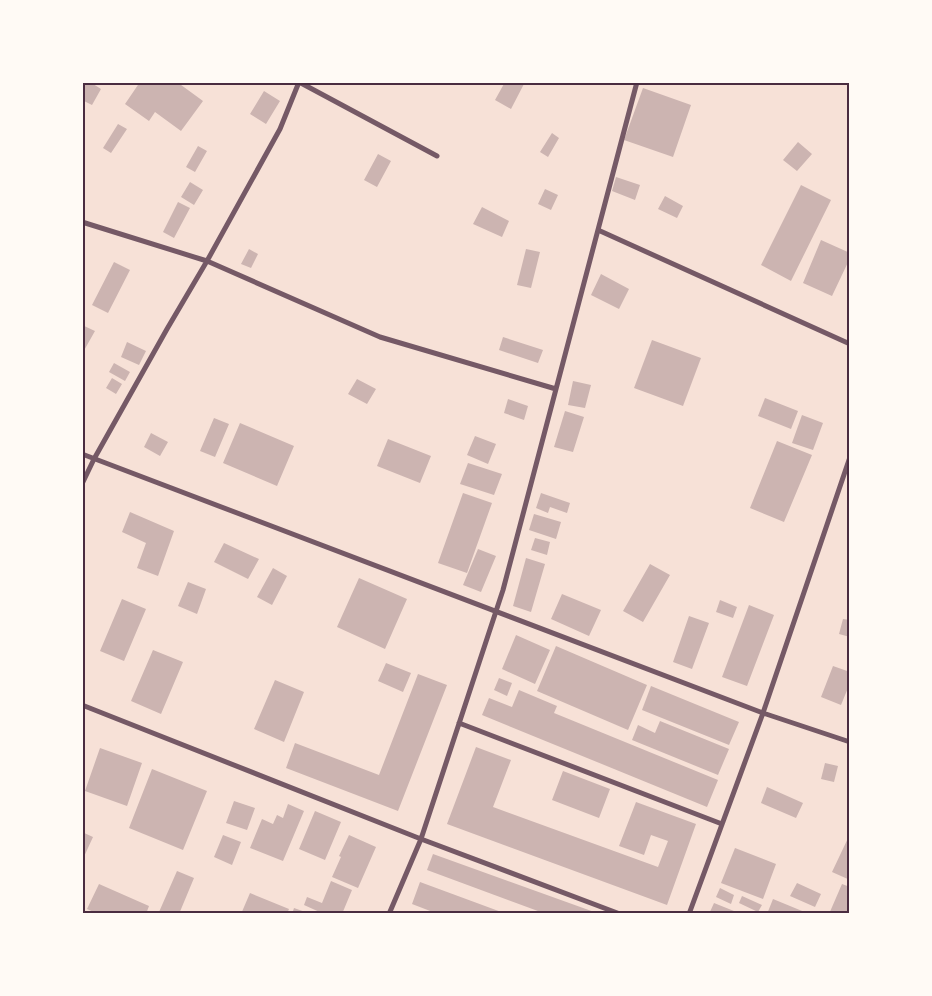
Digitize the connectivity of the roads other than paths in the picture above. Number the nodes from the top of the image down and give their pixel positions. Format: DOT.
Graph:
graph roads {
  1 [pos="299,82"];
  2 [pos="637,82"];
  3 [pos="437,156"];
  4 [pos="82,222"];
  5 [pos="598,230"];
  6 [pos="207,261"];
  7 [pos="850,344"];
  8 [pos="556,389"];
  9 [pos="82,454"];
  10 [pos="850,457"];
  11 [pos="94,458"];
  12 [pos="82,484"];
  13 [pos="495,612"];
  14 [pos="82,705"];
  15 [pos="763,713"];
  16 [pos="459,722"];
  17 [pos="850,742"];
  18 [pos="722,824"];
  19 [pos="420,839"];
  20 [pos="389,914"];
  21 [pos="620,914"];
  22 [pos="689,914"];
  1 -- 3 [label="street"];
  1 -- 6 [label="street"];
  2 -- 5 [label="street"];
  4 -- 6 [label="street"];
  5 -- 7 [label="street"];
  5 -- 8 [label="street"];
  6 -- 8 [label="street"];
  6 -- 11 [label="street"];
  8 -- 13 [label="street"];
  9 -- 11 [label="street"];
  10 -- 15 [label="street"];
  11 -- 12 [label="street"];
  11 -- 13 [label="street"];
  13 -- 15 [label="street"];
  13 -- 16 [label="street"];
  14 -- 19 [label="street"];
  15 -- 17 [label="street"];
  15 -- 18 [label="street"];
  16 -- 18 [label="street"];
  16 -- 19 [label="street"];
  18 -- 22 [label="street"];
  19 -- 20 [label="street"];
  19 -- 21 [label="street"];
}
